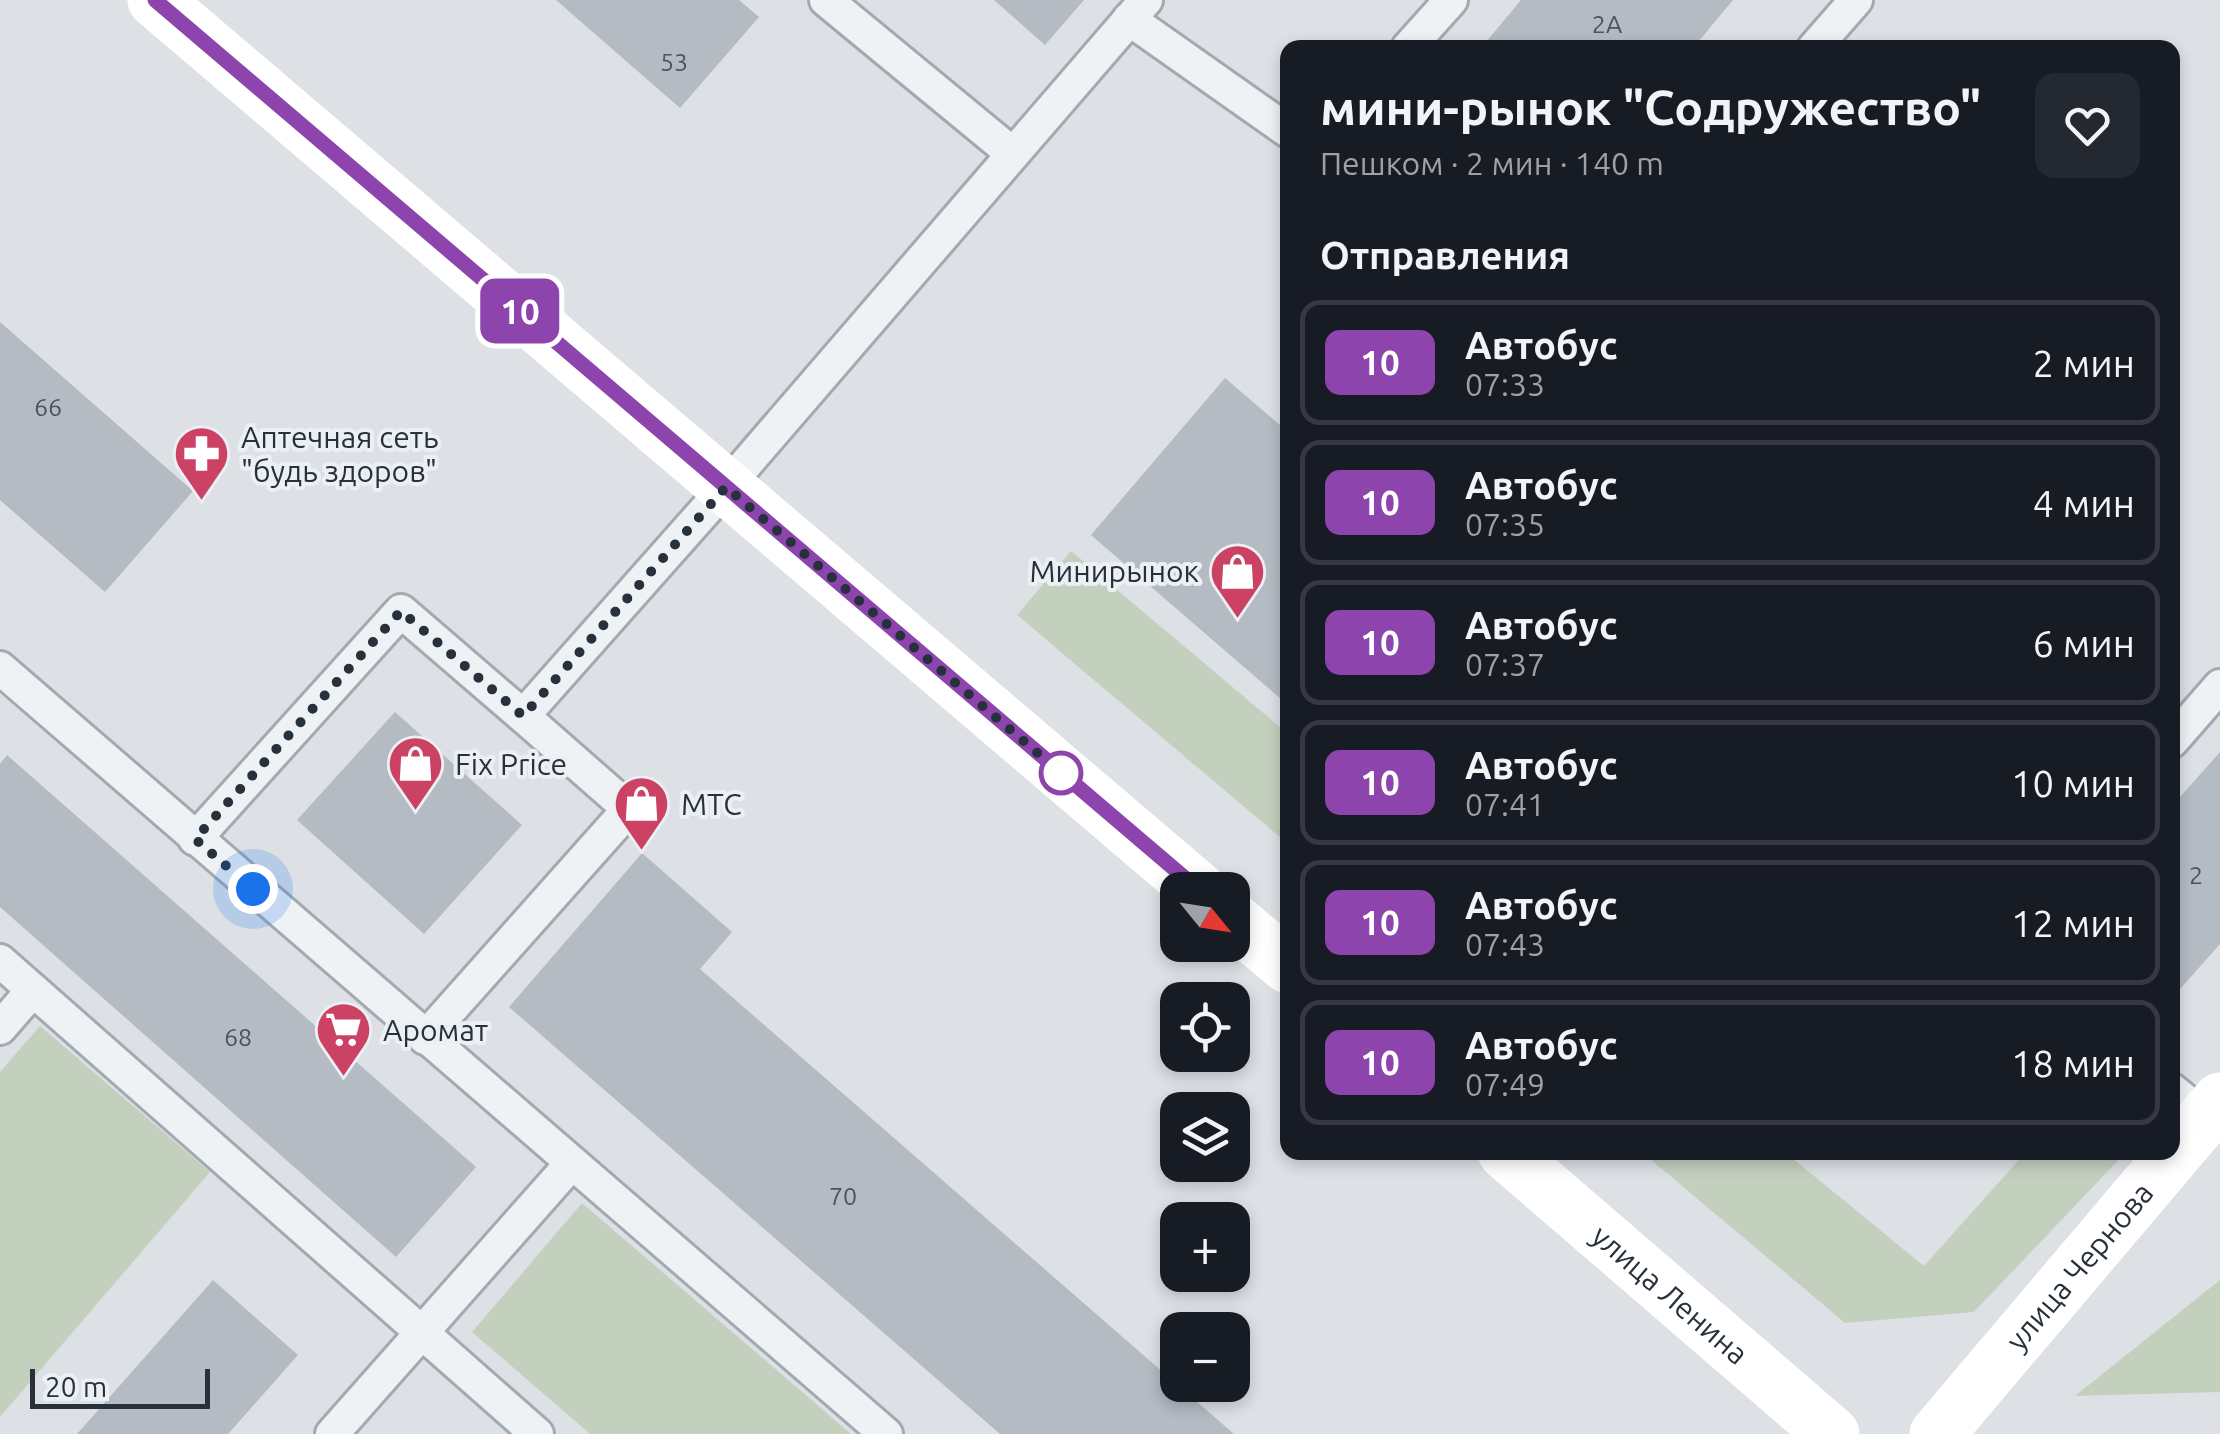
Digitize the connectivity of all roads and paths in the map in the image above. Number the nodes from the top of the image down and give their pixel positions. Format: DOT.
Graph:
graph roads {
  1 [pos="154,0"];
  2 [pos="826,0"];
  3 [pos="1450,0"];
  4 [pos="1856,0"];
  5 [pos="1138,10"];
  6 [pos="1415,40"];
  7 [pos="1821,40"];
  8 [pos="1280,124"];
  9 [pos="1014,154"];
  10 [pos="726,487"];
  11 [pos="0,668"];
  12 [pos="2220,686"];
  13 [pos="523,716"];
  14 [pos="2180,732"];
  15 [pos="195,839"];
  16 [pos="1178,872"];
  17 [pos="1250,934"];
  18 [pos="1280,959"];
  19 [pos="0,961"];
  20 [pos="33,990"];
  21 [pos="0,1028"];
  22 [pos="425,1038"];
  23 [pos="2199,1102"];
  24 [pos="2180,1126"];
  25 [pos="1514,1160"];
  26 [pos="2153,1160"];
  27 [pos="571,1164"];
  28 [pos="422,1332"];
  29 [pos="332,1434"];
  30 [pos="537,1434"];
  31 [pos="886,1434"];
  32 [pos="1832,1434"];
  33 [pos="1937,1434"];
  1 -- 10 [label="main road"];
  2 -- 9 [label="lane"];
  3 -- 6 [label="lane"];
  4 -- 7 [label="lane"];
  5 -- 8 [label="lane"];
  5 -- 9 [label="lane"];
  9 -- 10 [label="lane"];
  10 -- 13 [label="lane"];
  10 -- 16 [label="main road"];
  11 -- 15 [label="lane"];
  12 -- 14 [label="lane"];
  13 -- 15 [label="lane"];
  13 -- 22 [label="lane"];
  15 -- 22 [label="lane"];
  17 -- 18 [label="main road"];
  19 -- 20 [label="lane"];
  20 -- 21 [label="lane"];
  20 -- 28 [label="lane"];
  22 -- 27 [label="lane"];
  23 -- 24 [label="main road, улица Чернова"];
  25 -- 32 [label="main road, улица Ленина"];
  26 -- 33 [label="main road, улица Чернова"];
  27 -- 28 [label="lane"];
  27 -- 31 [label="lane"];
  28 -- 29 [label="lane"];
  28 -- 30 [label="lane"];
}
